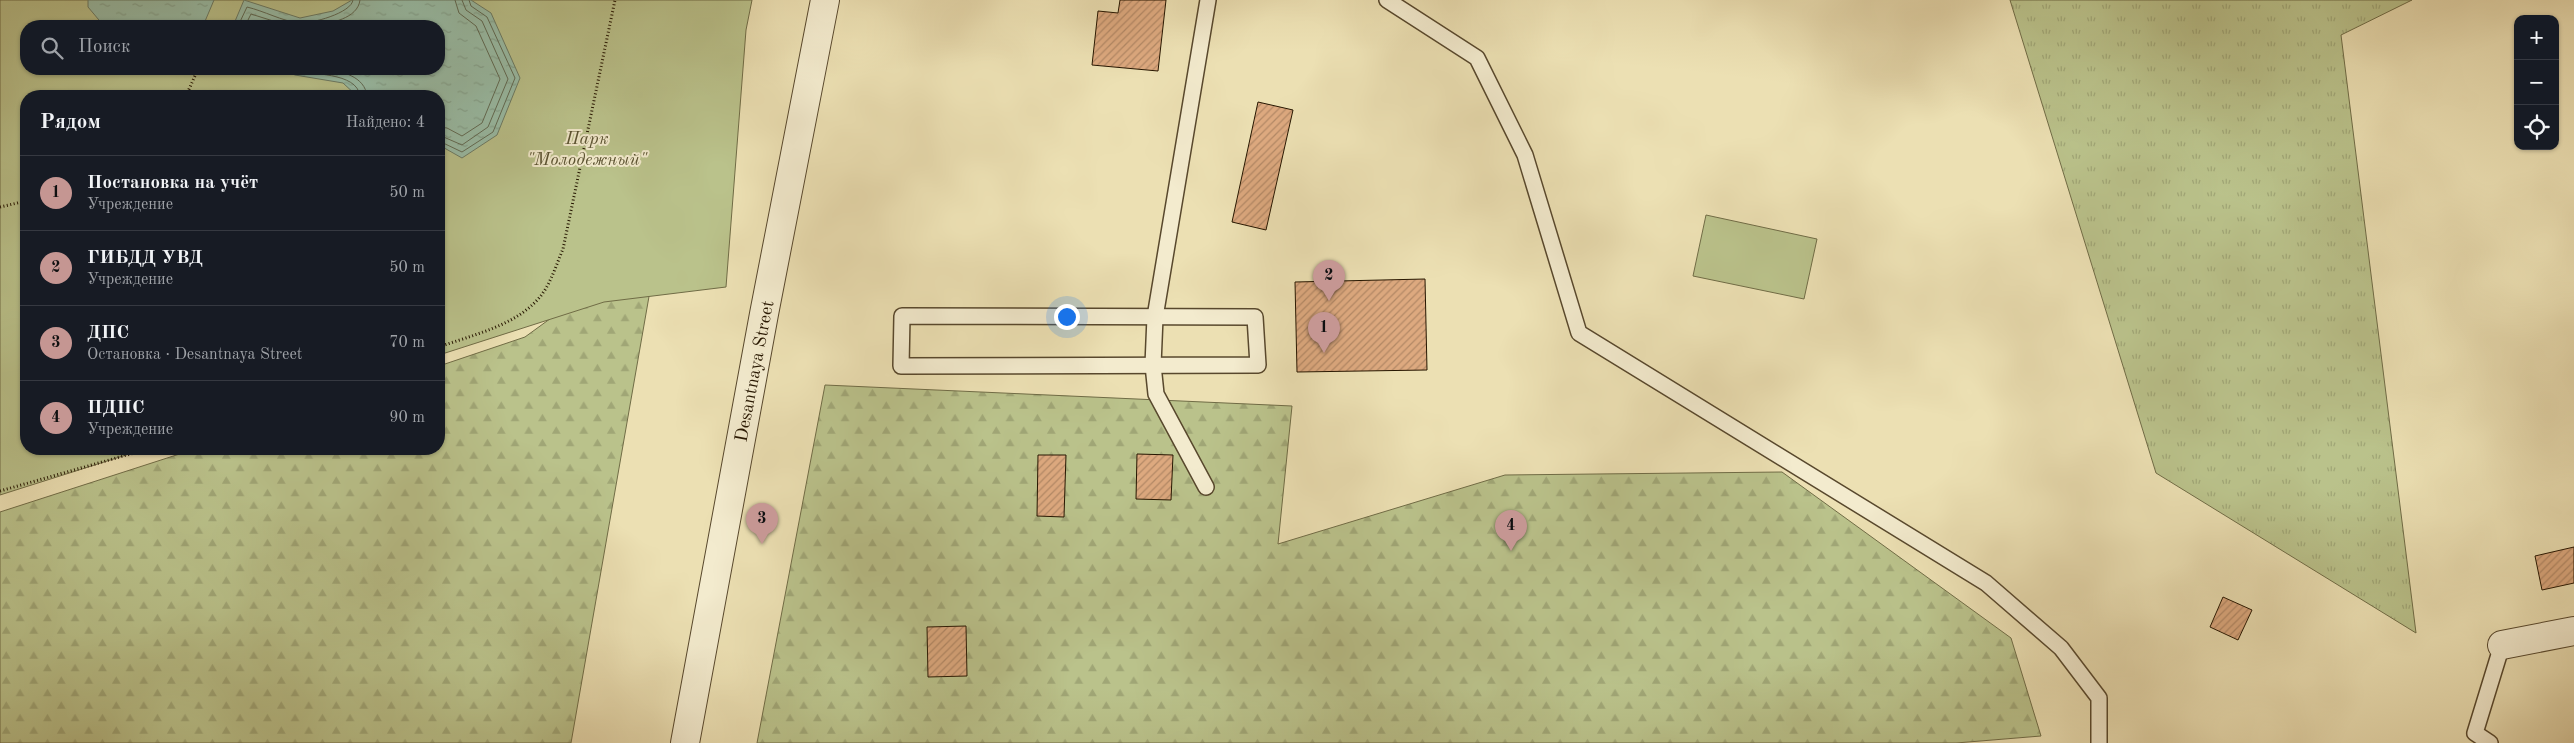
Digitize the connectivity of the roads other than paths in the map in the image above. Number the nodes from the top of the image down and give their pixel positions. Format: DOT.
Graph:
graph roads {
  1 [pos="826,0"];
  2 [pos="1208,0"];
  3 [pos="1387,0"];
  4 [pos="1155,317"];
  5 [pos="1153,366"];
  6 [pos="1206,487"];
  7 [pos="2574,631"];
  8 [pos="2502,645"];
  9 [pos="685,743"];
  10 [pos="2100,743"];
  11 [pos="2490,743"];
  1 -- 9 [label="street, Desantnaya Street"];
  2 -- 4 [label="lane"];
  3 -- 10 [label="lane"];
  4 -- 5 [label="lane"];
  4 -- 5 [label="lane"];
  4 -- 5 [label="lane"];
  5 -- 6 [label="lane"];
  7 -- 8 [label="street"];
  8 -- 11 [label="lane"];
}
